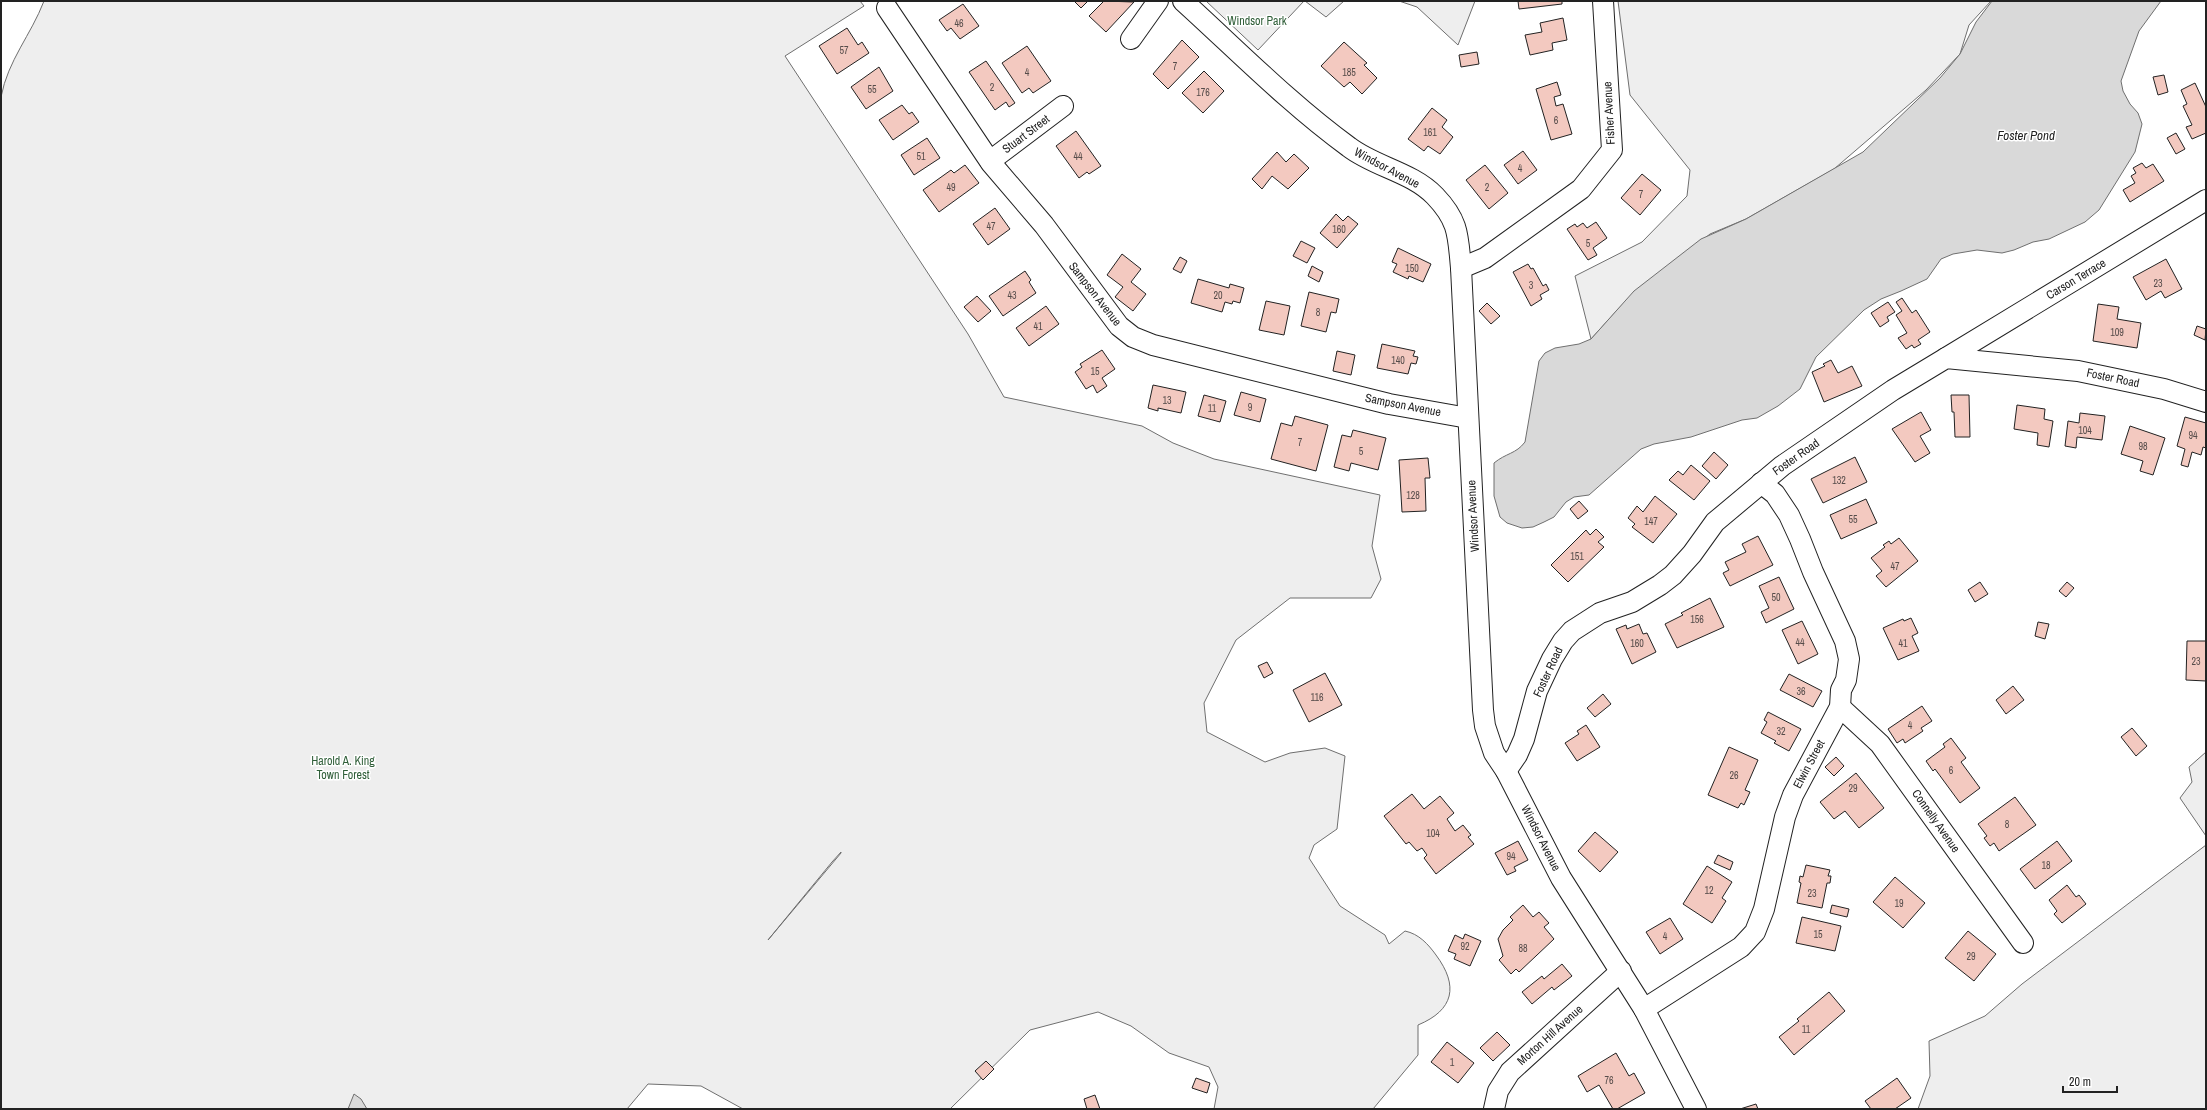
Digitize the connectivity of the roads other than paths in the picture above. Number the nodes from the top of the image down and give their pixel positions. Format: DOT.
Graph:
graph roads {
  1 [pos="1158,1"];
  2 [pos="1183,1"];
  3 [pos="1603,1"];
  4 [pos="887,8"];
  5 [pos="1131,39"];
  6 [pos="1063,106"];
  7 [pos="990,161"];
  8 [pos="2206,200"];
  9 [pos="1461,268"];
  10 [pos="1946,358"];
  11 [pos="2206,402"];
  12 [pos="1468,418"];
  13 [pos="1761,483"];
  14 [pos="1840,707"];
  15 [pos="1506,771"];
  16 [pos="2023,943"];
  17 [pos="1621,971"];
  18 [pos="1644,1009"];
  19 [pos="1494,1109"];
  20 [pos="1696,1109"];
  1 -- 5 [label="street"];
  2 -- 9 [label="street, Windsor Avenue"];
  3 -- 9 [label="street, Fisher Avenue"];
  4 -- 7 [label="street, Sampson Avenue"];
  6 -- 7 [label="street, Stuart Street"];
  7 -- 12 [label="street, Sampson Avenue"];
  8 -- 10 [label="street, Carson Terrace"];
  9 -- 12 [label="street, Windsor Avenue"];
  10 -- 11 [label="street, Foster Road"];
  10 -- 13 [label="street, Foster Road"];
  12 -- 15 [label="street, Windsor Avenue"];
  13 -- 14 [label="street, Elwin Street"];
  13 -- 15 [label="street, Foster Road"];
  14 -- 16 [label="street, Connelly Avenue"];
  14 -- 18 [label="street, Elwin Street"];
  15 -- 17 [label="street, Windsor Avenue"];
  17 -- 18 [label="street, Windsor Avenue"];
  17 -- 19 [label="street, Morton Hill Avenue"];
  18 -- 20 [label="street, Windsor Avenue"];
}
